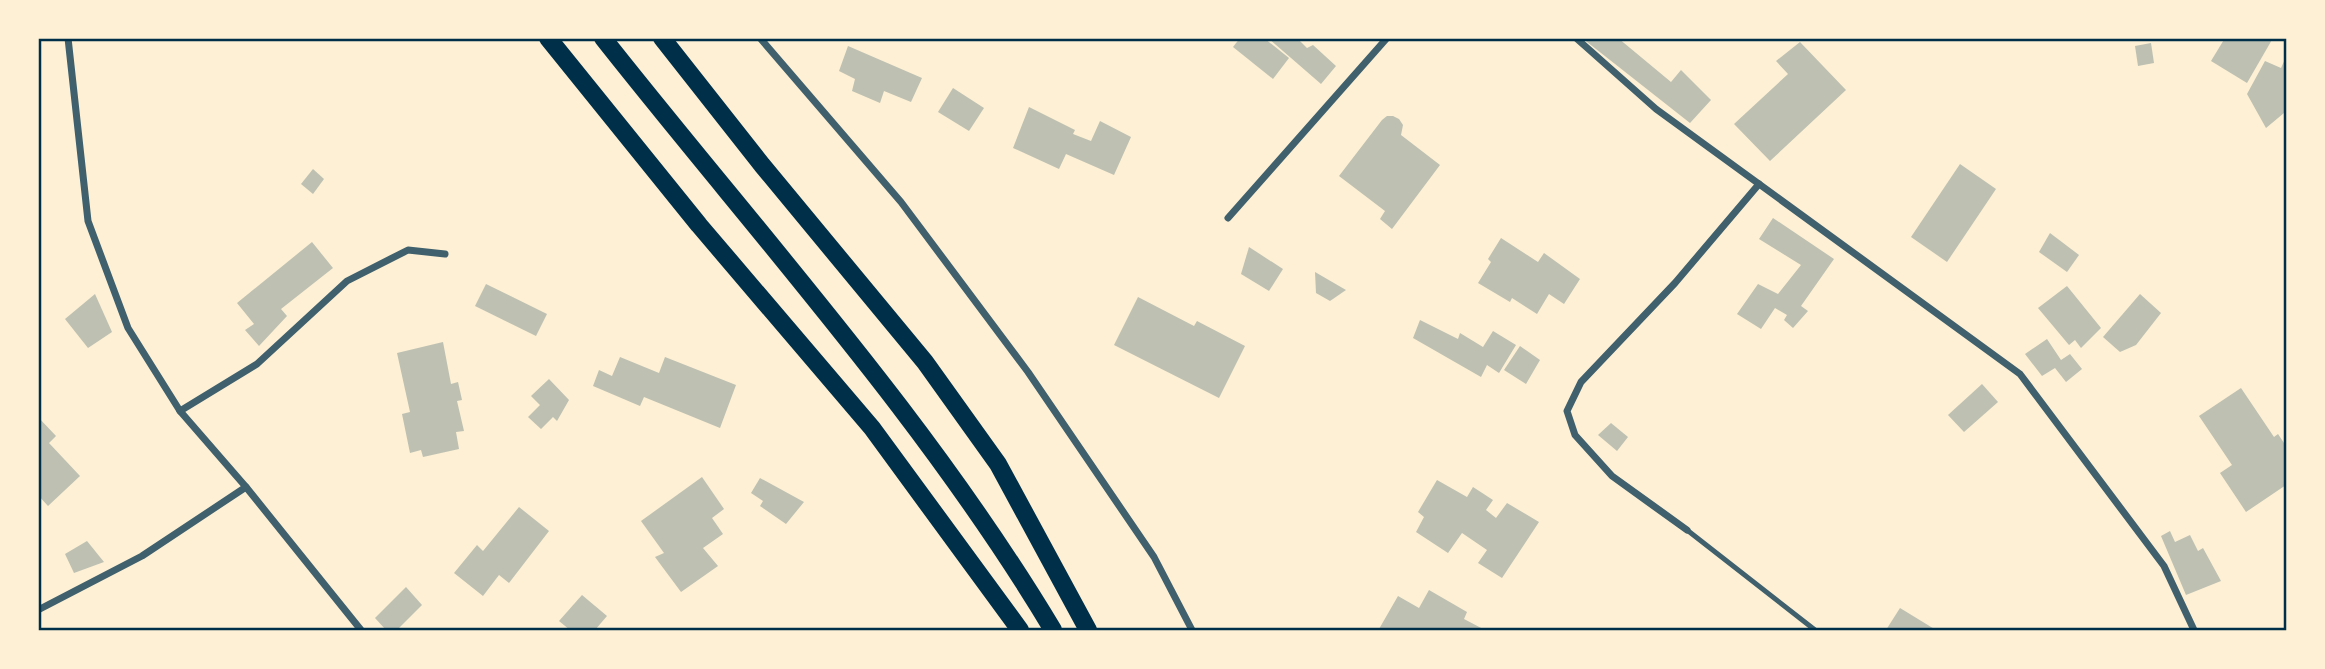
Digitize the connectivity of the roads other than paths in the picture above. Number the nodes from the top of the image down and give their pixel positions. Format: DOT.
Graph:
graph roads {
  1 [pos="68,38"];
  2 [pos="548,38"];
  3 [pos="603,38"];
  4 [pos="662,38"];
  5 [pos="760,38"];
  6 [pos="1387,38"];
  7 [pos="1576,38"];
  8 [pos="1759,184"];
  9 [pos="1228,218"];
  10 [pos="445,254"];
  11 [pos="180,411"];
  12 [pos="246,486"];
  13 [pos="1687,530"];
  14 [pos="38,610"];
  15 [pos="361,631"];
  16 [pos="1020,631"];
  17 [pos="1054,631"];
  18 [pos="1088,631"];
  19 [pos="1192,631"];
  20 [pos="1815,631"];
  21 [pos="2194,631"];
  1 -- 11 [label="street"];
  2 -- 16 [label="main road"];
  3 -- 17 [label="main road"];
  4 -- 18 [label="main road"];
  5 -- 19 [label="street"];
  6 -- 9 [label="street"];
  7 -- 8 [label="street"];
  8 -- 13 [label="street"];
  8 -- 21 [label="street"];
  10 -- 11 [label="street"];
  11 -- 12 [label="street"];
  12 -- 14 [label="street"];
  12 -- 15 [label="street"];
  13 -- 20 [label="lane"];
}
